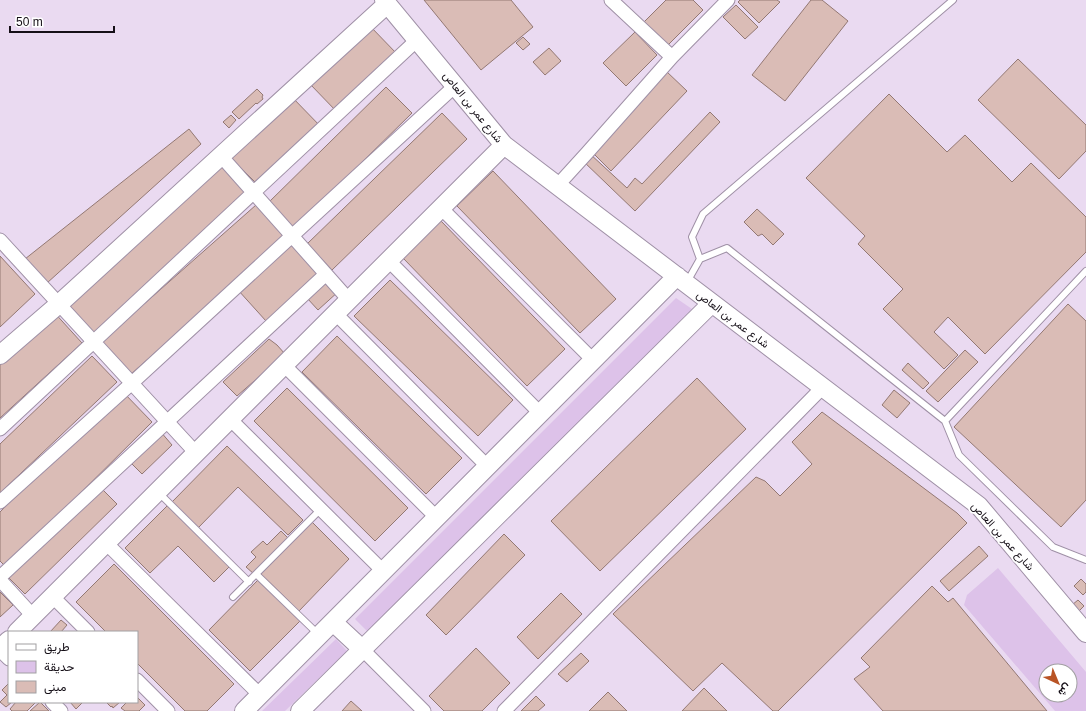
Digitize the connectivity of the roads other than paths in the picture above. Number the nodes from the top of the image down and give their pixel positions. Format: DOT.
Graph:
graph roads {
  1 [pos="611,0"];
  2 [pos="728,0"];
  3 [pos="953,0"];
  4 [pos="386,2"];
  5 [pos="417,40"];
  6 [pos="672,57"];
  7 [pos="455,86"];
  8 [pos="504,145"];
  9 [pos="221,156"];
  10 [pos="557,186"];
  11 [pos="254,192"];
  12 [pos="441,208"];
  13 [pos="292,236"];
  14 [pos="1,243"];
  15 [pos="700,259"];
  16 [pos="389,260"];
  17 [pos="1086,271"];
  18 [pos="326,274"];
  19 [pos="682,280"];
  20 [pos="349,300"];
  21 [pos="712,303"];
  22 [pos="59,304"];
  23 [pos="336,314"];
  24 [pos="94,342"];
  25 [pos="0,355"];
  26 [pos="593,360"];
  27 [pos="284,365"];
  28 [pos="132,383"];
  29 [pos="823,387"];
  30 [pos="540,413"];
  31 [pos="230,419"];
  32 [pos="945,421"];
  33 [pos="168,422"];
  34 [pos="0,429"];
  35 [pos="196,453"];
  36 [pos="488,466"];
  37 [pos="158,492"];
  38 [pos="0,502"];
  39 [pos="320,509"];
  40 [pos="437,518"];
  41 [pos="106,543"];
  42 [pos="1086,560"];
  43 [pos="383,571"];
  44 [pos="256,574"];
  45 [pos="0,579"];
  46 [pos="249,582"];
  47 [pos="52,597"];
  48 [pos="233,597"];
  49 [pos="33,616"];
  50 [pos="333,622"];
  51 [pos="18,631"];
  52 [pos="87,631"];
  53 [pos="1086,633"];
  54 [pos="319,636"];
  55 [pos="8,641"];
  56 [pos="362,649"];
  57 [pos="0,650"];
  58 [pos="8,658"];
  59 [pos="138,681"];
  60 [pos="260,695"];
  61 [pos="53,703"];
  62 [pos="61,711"];
  63 [pos="168,711"];
  64 [pos="244,711"];
  65 [pos="300,711"];
  66 [pos="424,711"];
  67 [pos="504,711"];
  1 -- 6 [label="street"];
  2 -- 6 [label="street"];
  3 -- 15 [label="lane"];
  4 -- 5 [label="street, شارع عمر بن العاص"];
  4 -- 9 [label="street"];
  5 -- 7 [label="street, شارع عمر بن العاص"];
  5 -- 11 [label="street"];
  6 -- 10 [label="street"];
  7 -- 8 [label="street, شارع عمر بن العاص"];
  7 -- 13 [label="street"];
  8 -- 10 [label="street, شارع عمر بن العاص"];
  8 -- 12 [label="street"];
  9 -- 11 [label="street"];
  9 -- 22 [label="street"];
  10 -- 19 [label="street, شارع عمر بن العاص"];
  11 -- 13 [label="street"];
  11 -- 24 [label="street"];
  12 -- 16 [label="street"];
  12 -- 26 [label="street"];
  13 -- 18 [label="street"];
  13 -- 28 [label="street"];
  14 -- 22 [label="street"];
  15 -- 19 [label="lane"];
  15 -- 32 [label="lane"];
  16 -- 20 [label="street"];
  16 -- 30 [label="street"];
  17 -- 32 [label="lane"];
  18 -- 20 [label="street"];
  18 -- 33 [label="street"];
  19 -- 21 [label="street, شارع عمر بن العاص"];
  19 -- 26 [label="street"];
  20 -- 23 [label="street"];
  21 -- 29 [label="street, شارع عمر بن العاص"];
  21 -- 56 [label="street"];
  22 -- 24 [label="street"];
  22 -- 25 [label="street"];
  23 -- 27 [label="street"];
  23 -- 36 [label="street"];
  24 -- 28 [label="street"];
  24 -- 34 [label="street"];
  26 -- 30 [label="street"];
  27 -- 31 [label="street"];
  27 -- 40 [label="street"];
  28 -- 33 [label="street"];
  28 -- 38 [label="street"];
  29 -- 53 [label="street, شارع عمر بن العاص"];
  29 -- 67 [label="street"];
  30 -- 36 [label="street"];
  31 -- 35 [label="street"];
  31 -- 39 [label="street"];
  32 -- 42 [label="lane"];
  33 -- 35 [label="street"];
  33 -- 45 [label="street"];
  35 -- 37 [label="street"];
  36 -- 40 [label="street"];
  37 -- 41 [label="street"];
  37 -- 46 [label="lane"];
  39 -- 43 [label="street"];
  39 -- 44 [label="lane"];
  40 -- 43 [label="street"];
  41 -- 47 [label="street"];
  41 -- 60 [label="street"];
  43 -- 50 [label="street"];
  44 -- 46 [label="lane"];
  44 -- 54 [label="lane"];
  45 -- 49 [label="street"];
  46 -- 48 [label="lane"];
  47 -- 49 [label="street"];
  47 -- 52 [label="street"];
  49 -- 51 [label="street"];
  50 -- 54 [label="street"];
  50 -- 56 [label="street"];
  54 -- 60 [label="street"];
  55 -- 57 [label="street"];
  56 -- 65 [label="street"];
  56 -- 66 [label="street"];
  57 -- 58 [label="street"];
  59 -- 63 [label="street"];
  60 -- 64 [label="street"];
  61 -- 62 [label="street"];
}
